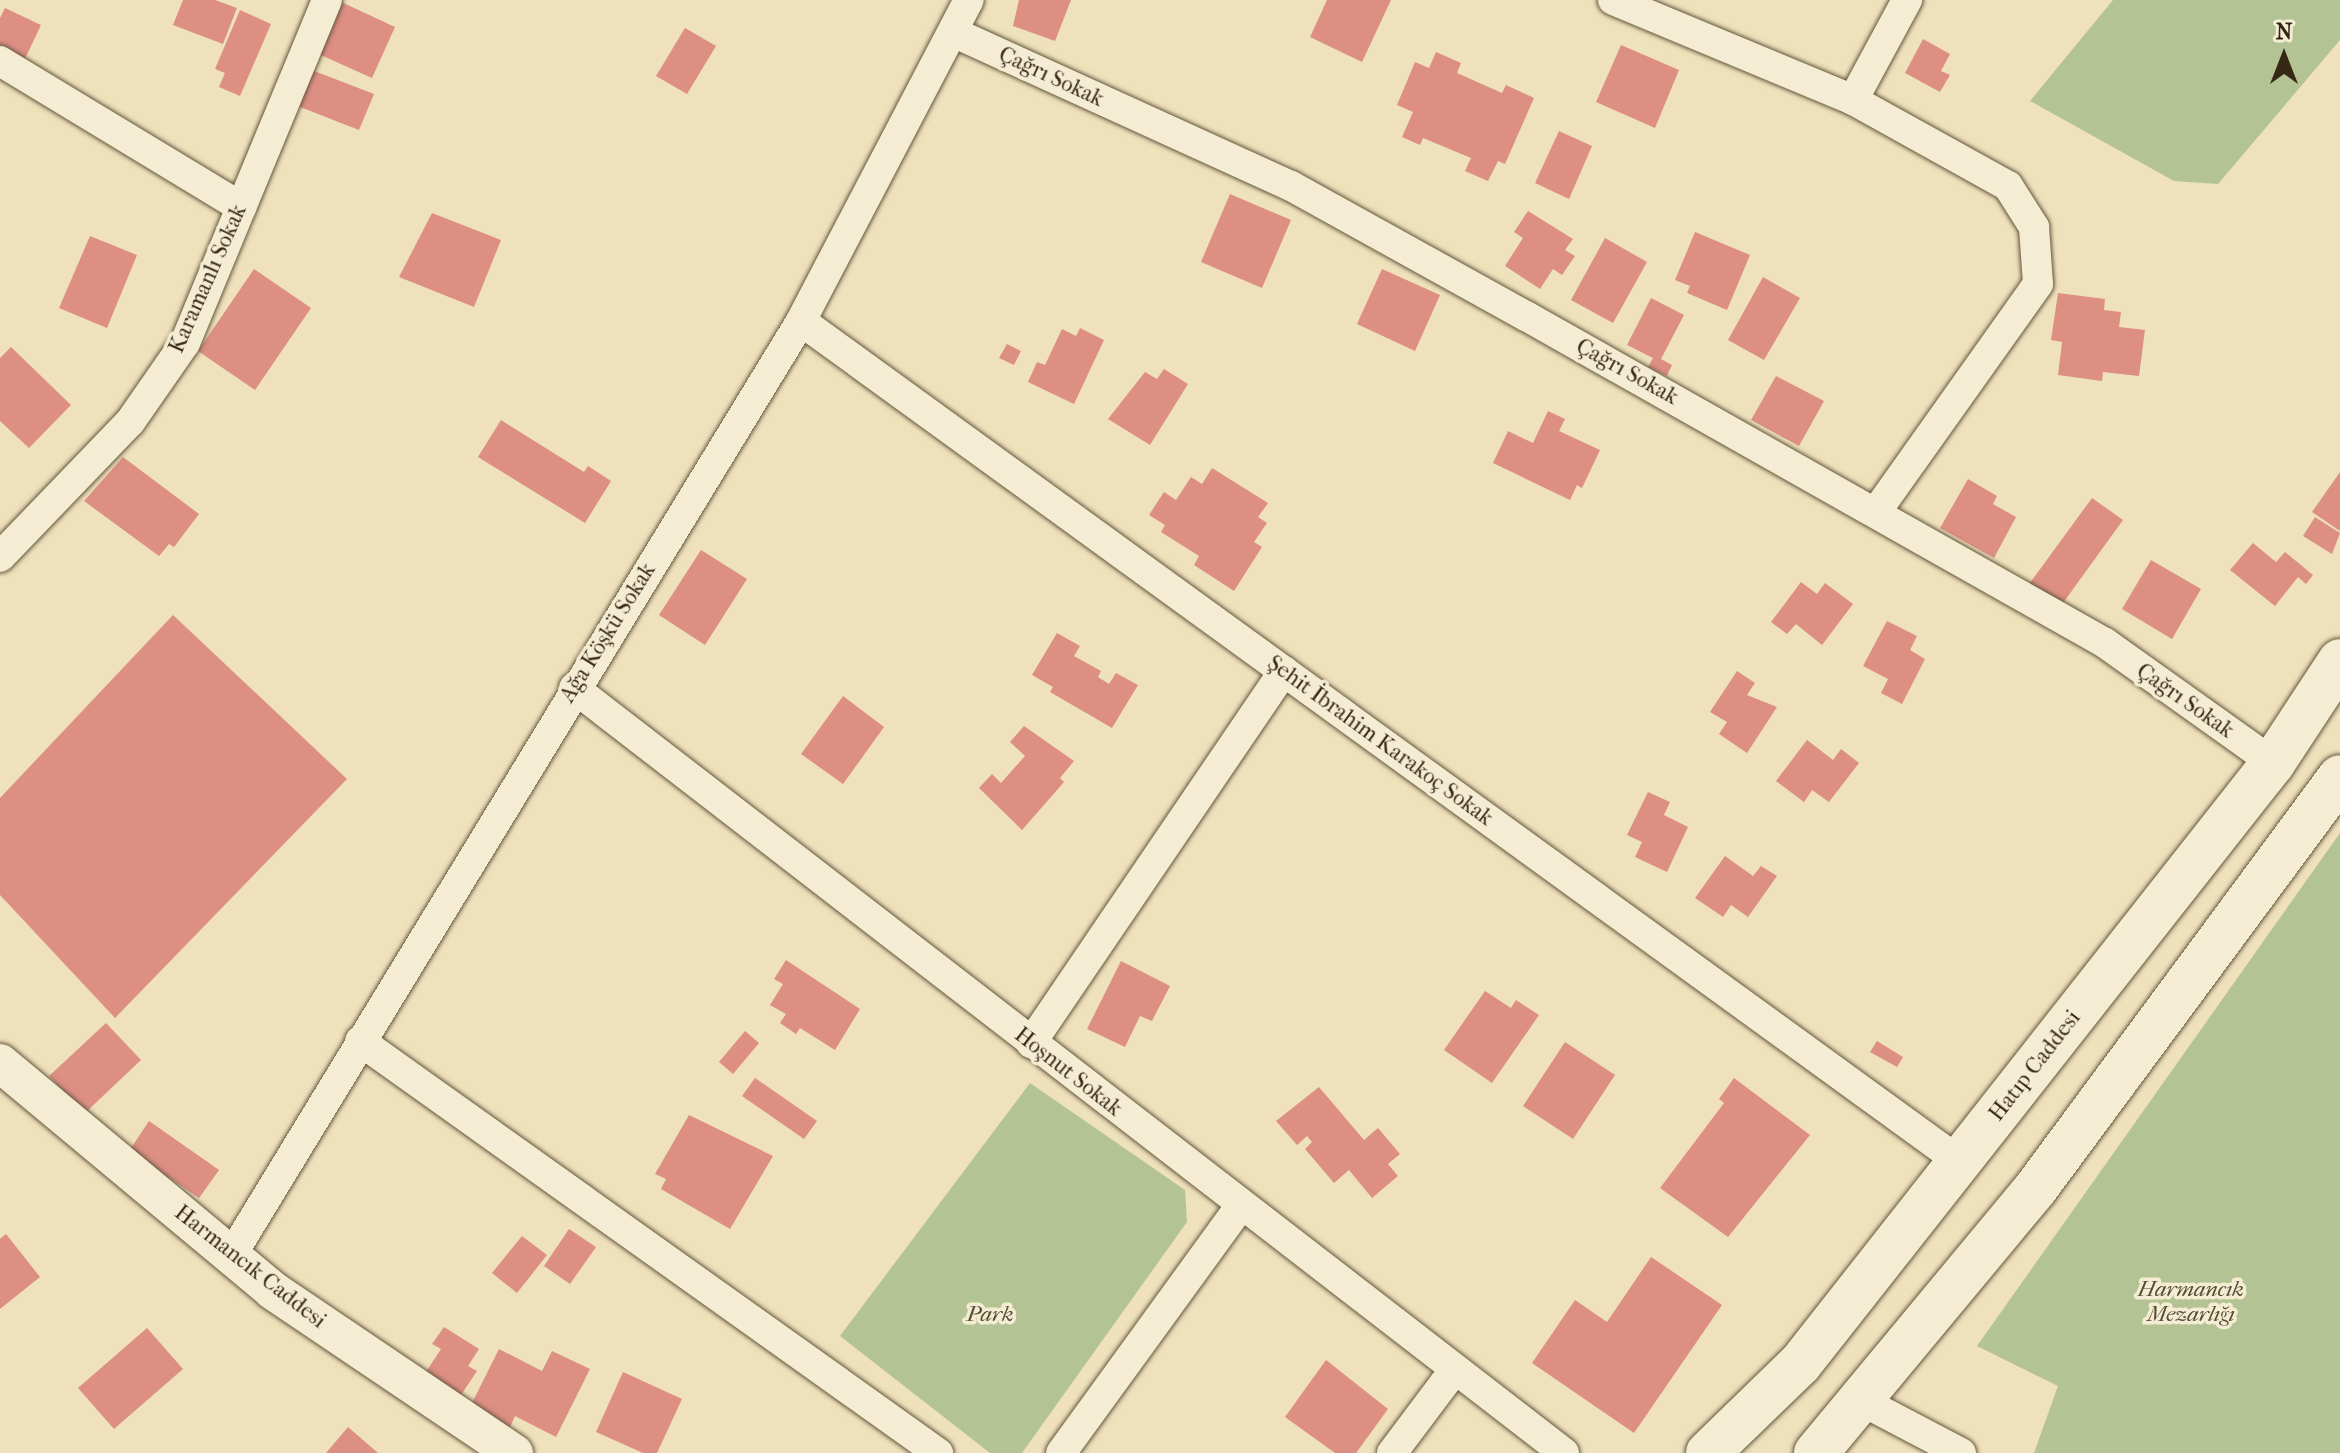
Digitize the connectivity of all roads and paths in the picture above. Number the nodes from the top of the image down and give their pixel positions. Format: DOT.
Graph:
graph roads {
  1 [pos="327,0"];
  2 [pos="969,0"];
  3 [pos="1613,0"];
  4 [pos="1907,0"];
  5 [pos="953,32"];
  6 [pos="0,61"];
  7 [pos="1853,100"];
  8 [pos="241,207"];
  9 [pos="801,321"];
  10 [pos="1876,512"];
  11 [pos="0,557"];
  12 [pos="2340,661"];
  13 [pos="1284,671"];
  14 [pos="574,688"];
  15 [pos="2273,763"];
  16 [pos="2340,777"];
  17 [pos="360,1041"];
  18 [pos="1031,1043"];
  19 [pos="0,1063"];
  20 [pos="1959,1161"];
  21 [pos="1241,1205"];
  22 [pos="231,1256"];
  23 [pos="1455,1369"];
  24 [pos="1860,1400"];
  25 [pos="514,1453"];
  26 [pos="938,1453"];
  27 [pos="1061,1453"];
  28 [pos="1392,1453"];
  29 [pos="1564,1453"];
  30 [pos="1708,1453"];
  31 [pos="1816,1453"];
  32 [pos="1961,1453"];
  1 -- 8 [label="street, Karamanlı Sokak"];
  2 -- 5 [label="street, Ağa Köşkü Sokak"];
  3 -- 7 [label="street"];
  4 -- 7 [label="street"];
  5 -- 9 [label="street, Ağa Köşkü Sokak"];
  5 -- 10 [label="street, Çağrı Sokak"];
  6 -- 8 [label="street"];
  7 -- 10 [label="street"];
  8 -- 11 [label="street, Karamanlı Sokak"];
  9 -- 13 [label="street, Şehit İbrahim Karakoç Sokak"];
  9 -- 14 [label="street, Ağa Köşkü Sokak"];
  10 -- 15 [label="street, Çağrı Sokak"];
  12 -- 15 [label="main road, Hatıp Caddesi"];
  13 -- 18 [label="street"];
  13 -- 20 [label="street, Şehit İbrahim Karakoç Sokak"];
  14 -- 17 [label="street, Ağa Köşkü Sokak"];
  14 -- 18 [label="street, Hoşnut Sokak"];
  15 -- 20 [label="main road, Hatıp Caddesi"];
  16 -- 24 [label="main road"];
  17 -- 22 [label="street, Ağa Köşkü Sokak"];
  17 -- 26 [label="street"];
  18 -- 21 [label="street, Hoşnut Sokak"];
  19 -- 22 [label="street, Harmancık Caddesi"];
  20 -- 30 [label="main road, Hatıp Caddesi"];
  21 -- 23 [label="street, Hoşnut Sokak"];
  21 -- 27 [label="street"];
  22 -- 25 [label="street, Harmancık Caddesi"];
  23 -- 28 [label="street"];
  23 -- 29 [label="street, Hoşnut Sokak"];
  24 -- 31 [label="main road"];
  24 -- 32 [label="street"];
}
